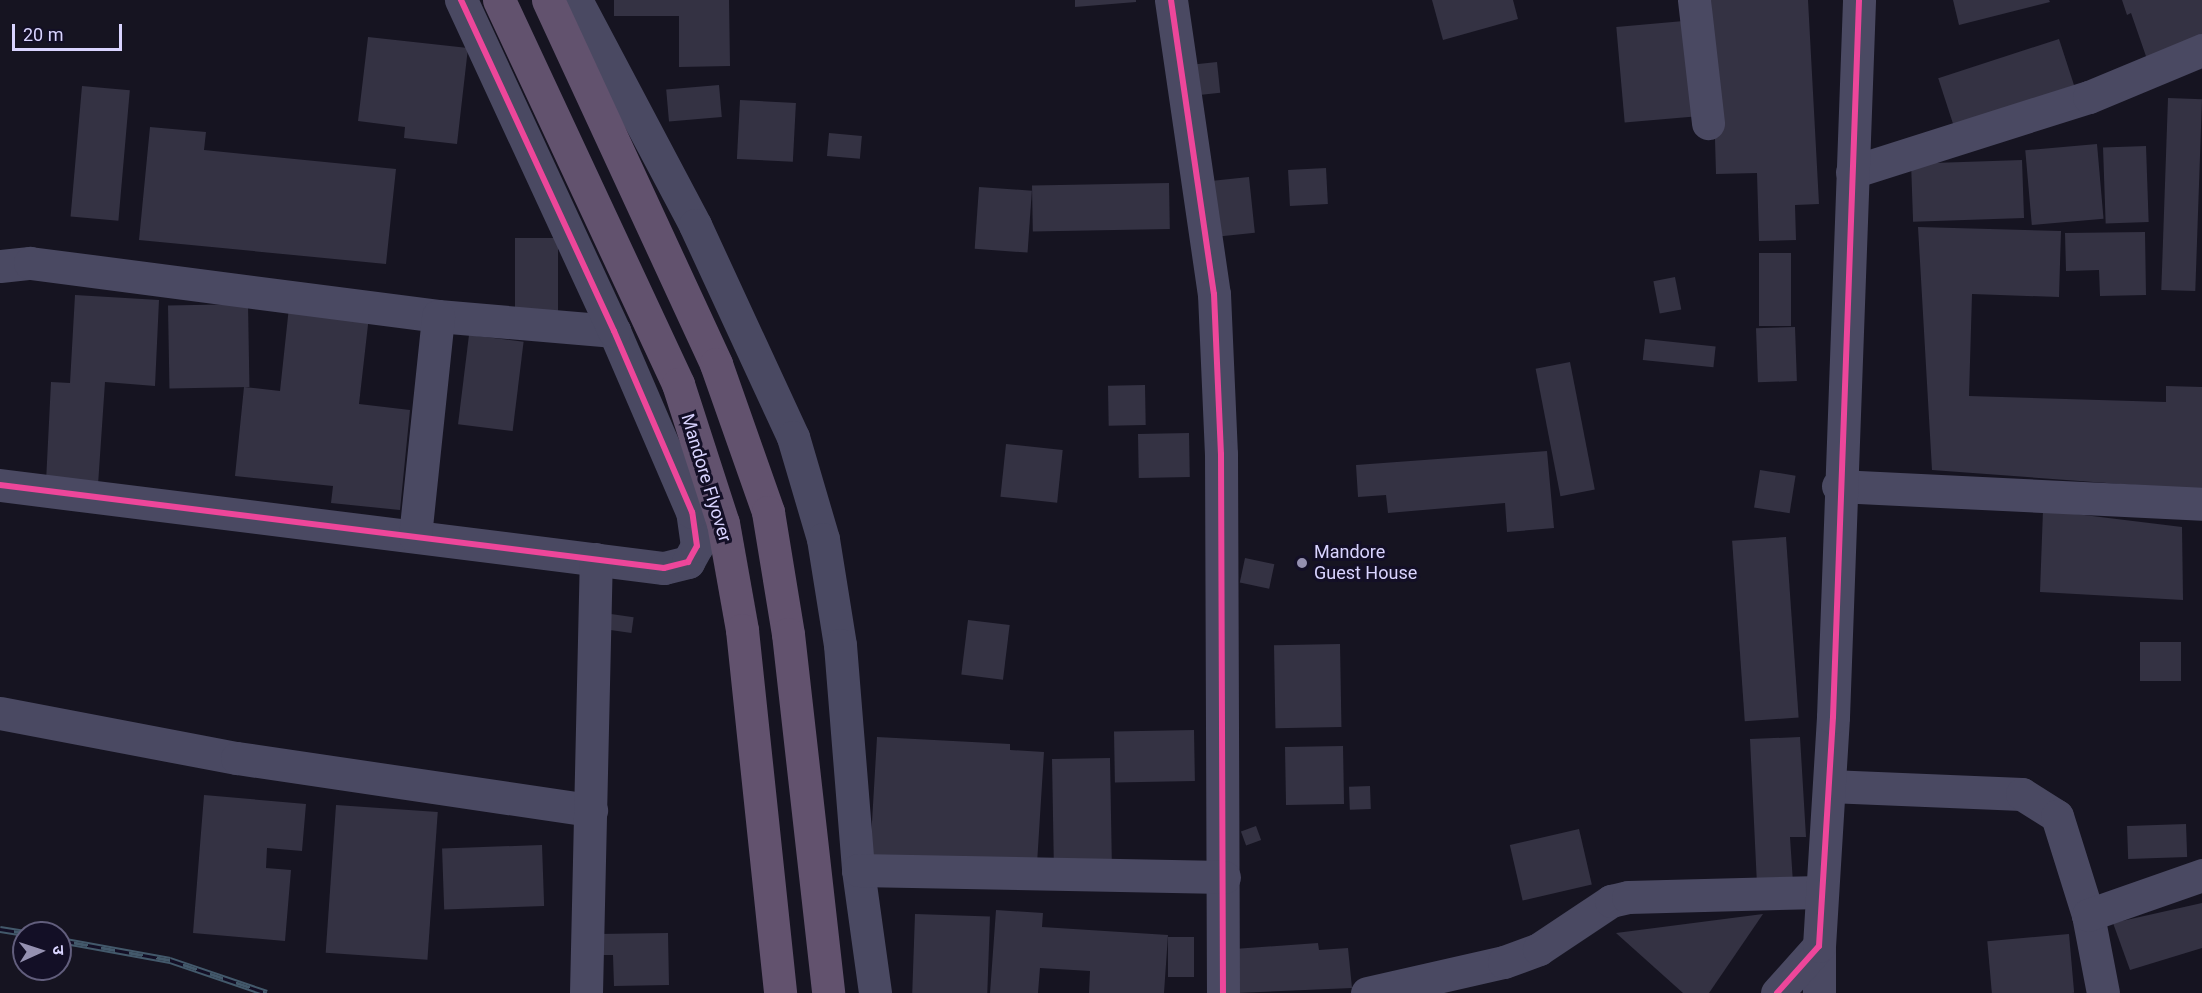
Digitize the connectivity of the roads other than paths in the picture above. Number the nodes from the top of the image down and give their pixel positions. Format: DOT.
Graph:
graph roads {
  1 [pos="461,0"];
  2 [pos="499,0"];
  3 [pos="548,0"];
  4 [pos="576,0"];
  5 [pos="1171,0"];
  6 [pos="1694,0"];
  7 [pos="1858,0"];
  8 [pos="2202,50"];
  9 [pos="1708,123"];
  10 [pos="1852,172"];
  11 [pos="0,266"];
  12 [pos="438,316"];
  13 [pos="614,331"];
  14 [pos="0,485"];
  15 [pos="1838,486"];
  16 [pos="2202,504"];
  17 [pos="415,536"];
  18 [pos="596,560"];
  19 [pos="0,713"];
  20 [pos="1829,786"];
  21 [pos="591,810"];
  22 [pos="2202,858"];
  23 [pos="858,870"];
  24 [pos="2202,875"];
  25 [pos="1224,877"];
  26 [pos="1820,892"];
  27 [pos="2088,915"];
  28 [pos="1819,946"];
  29 [pos="586,993"];
  30 [pos="780,993"];
  31 [pos="828,993"];
  32 [pos="875,993"];
  33 [pos="1223,993"];
  34 [pos="1367,993"];
  35 [pos="1777,993"];
  36 [pos="1819,993"];
  37 [pos="2103,993"];
  1 -- 13 [label="street"];
  2 -- 30 [label="highway, Mandore Flyover"];
  3 -- 31 [label="highway"];
  4 -- 23 [label="street"];
  5 -- 25 [label="street"];
  6 -- 9 [label="street"];
  7 -- 10 [label="street"];
  8 -- 10 [label="street"];
  10 -- 15 [label="street"];
  11 -- 12 [label="street"];
  12 -- 13 [label="street"];
  12 -- 17 [label="street"];
  13 -- 18 [label="street"];
  14 -- 17 [label="street"];
  15 -- 16 [label="street"];
  15 -- 20 [label="street"];
  17 -- 18 [label="street"];
  18 -- 21 [label="street"];
  19 -- 21 [label="street"];
  20 -- 26 [label="street"];
  20 -- 27 [label="street"];
  21 -- 29 [label="street"];
  22 -- 24 [label="street"];
  23 -- 25 [label="street"];
  23 -- 32 [label="street"];
  24 -- 27 [label="street"];
  25 -- 33 [label="street"];
  26 -- 28 [label="street"];
  26 -- 34 [label="street"];
  27 -- 37 [label="street"];
  28 -- 35 [label="street"];
  28 -- 36 [label="street"];
}
